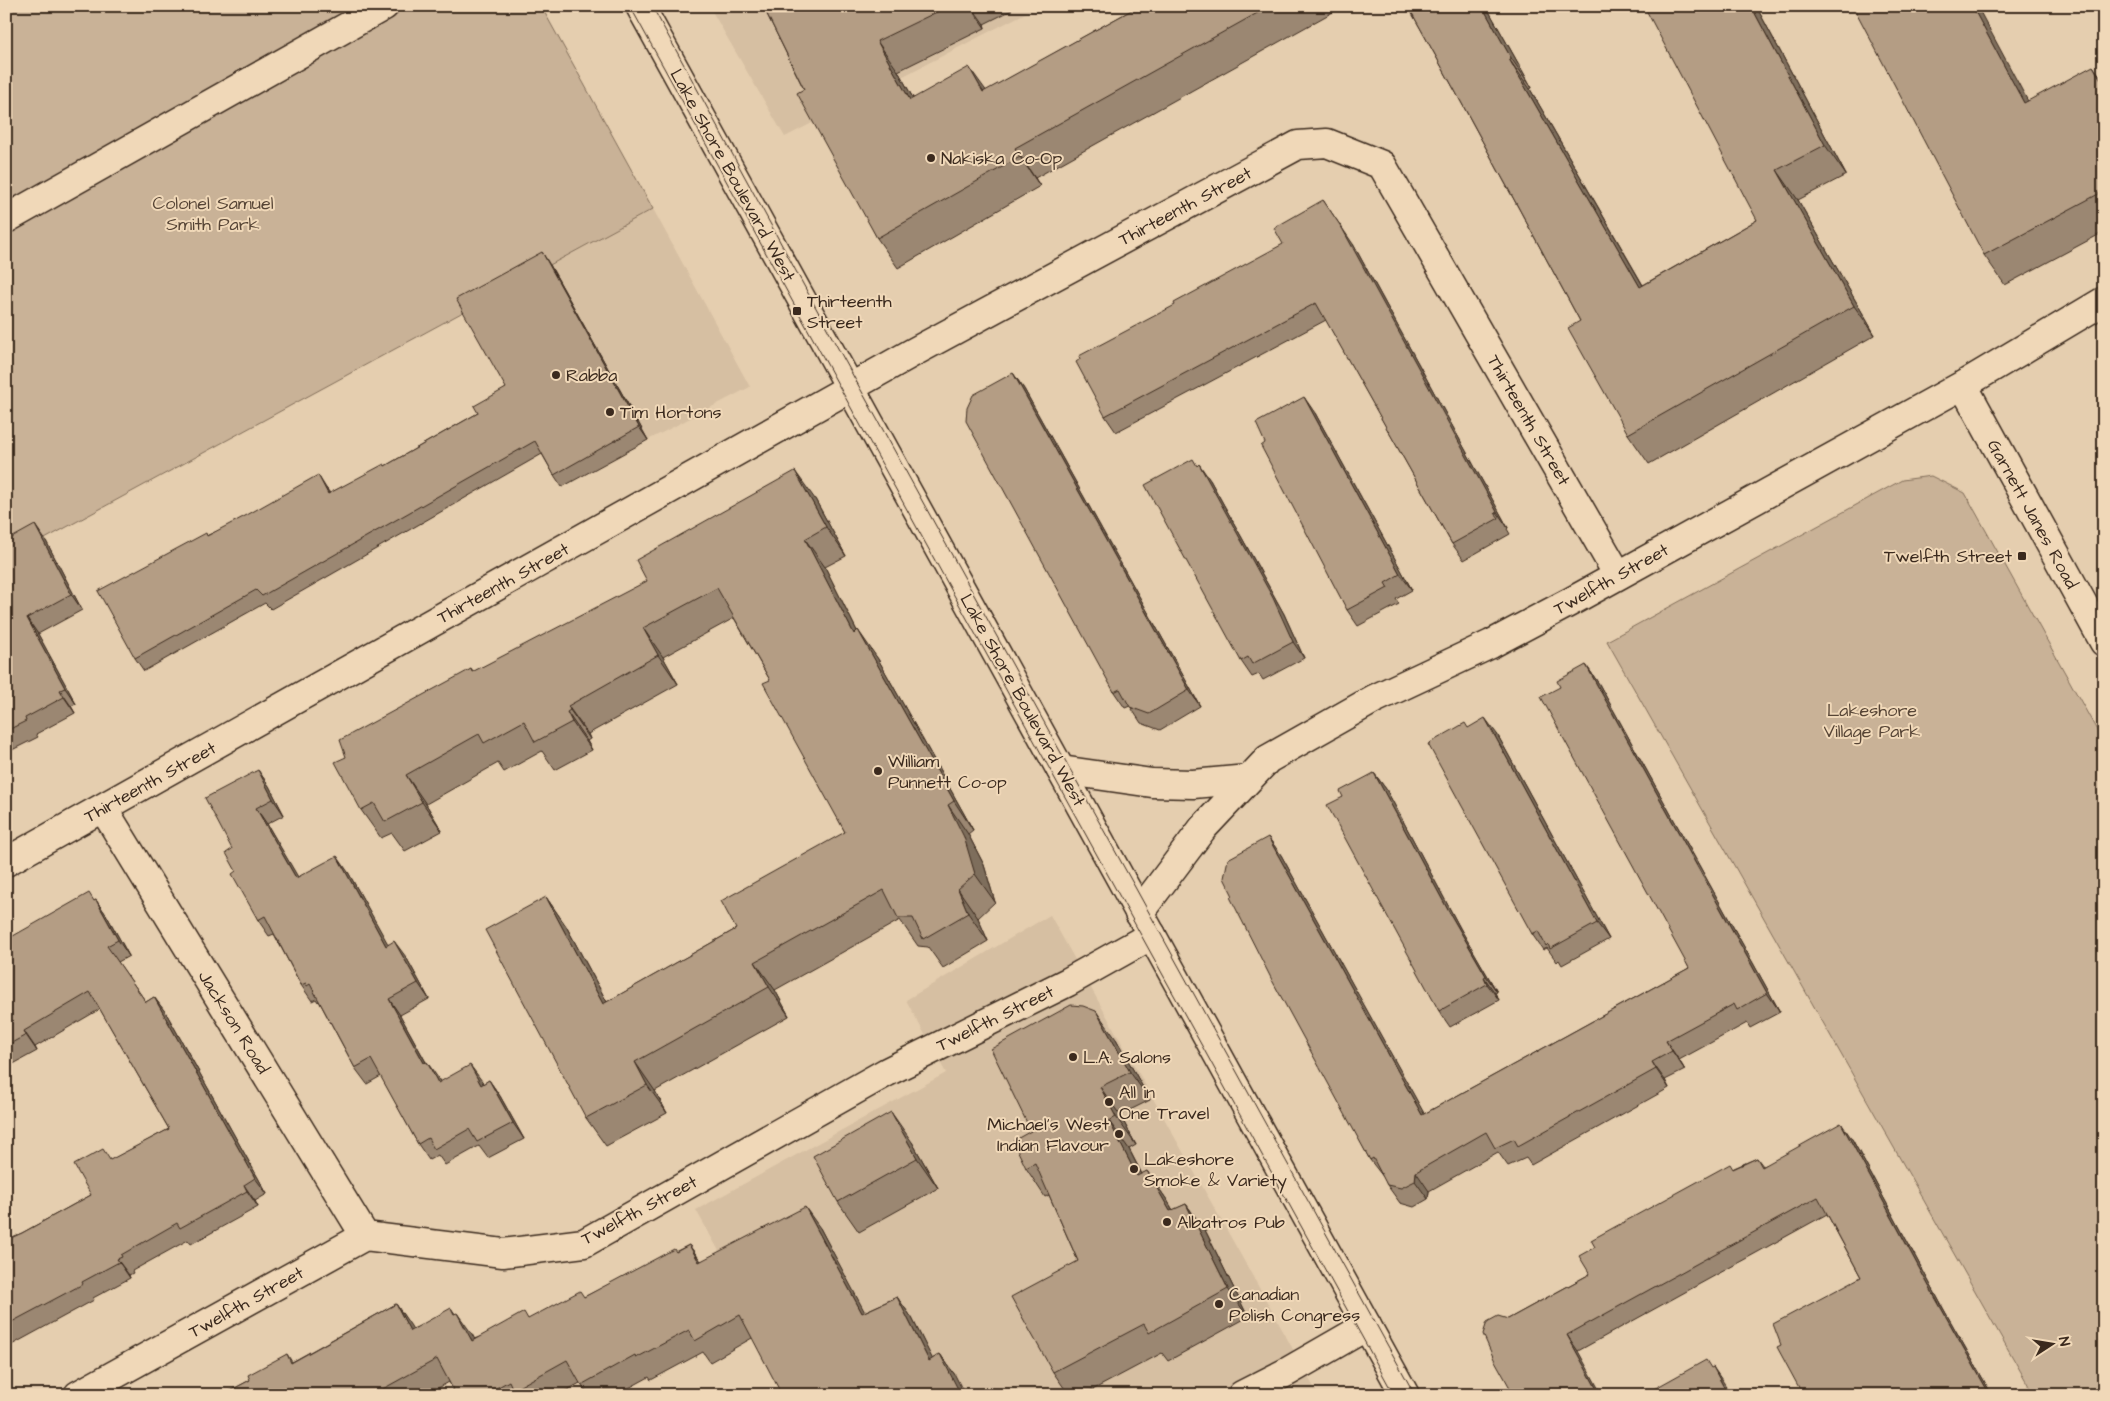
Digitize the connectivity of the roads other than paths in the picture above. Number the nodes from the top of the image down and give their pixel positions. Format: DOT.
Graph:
graph roads {
  1 [pos="384,6"];
  2 [pos="640,6"];
  3 [pos="6,219"];
  4 [pos="2104,301"];
  5 [pos="1963,385"];
  6 [pos="851,388"];
  7 [pos="1618,575"];
  8 [pos="2104,642"];
  9 [pos="1061,770"];
  10 [pos="1248,779"];
  11 [pos="103,808"];
  12 [pos="6,862"];
  13 [pos="1145,924"];
  14 [pos="365,1236"];
  15 [pos="1367,1326"];
  16 [pos="78,1395"];
  17 [pos="1242,1395"];
  18 [pos="1405,1395"];
  1 -- 3 [label="street"];
  2 -- 6 [label="street, Lake Shore Boulevard West"];
  4 -- 5 [label="street, Twelfth Street"];
  5 -- 7 [label="street, Twelfth Street"];
  5 -- 8 [label="street, Garnett Janes Road"];
  6 -- 7 [label="street, Thirteenth Street"];
  6 -- 9 [label="street, Lake Shore Boulevard West"];
  6 -- 11 [label="street, Thirteenth Street"];
  7 -- 10 [label="street, Twelfth Street"];
  9 -- 10 [label="street"];
  9 -- 13 [label="street, Lake Shore Boulevard West"];
  10 -- 13 [label="street, Twelfth Street"];
  11 -- 12 [label="street, Thirteenth Street"];
  11 -- 14 [label="street, Jackson Road"];
  13 -- 14 [label="street, Twelfth Street"];
  13 -- 15 [label="street, Lake Shore Boulevard West"];
  14 -- 16 [label="street, Twelfth Street"];
  15 -- 17 [label="street"];
  15 -- 18 [label="street, Lake Shore Boulevard West"];
}
